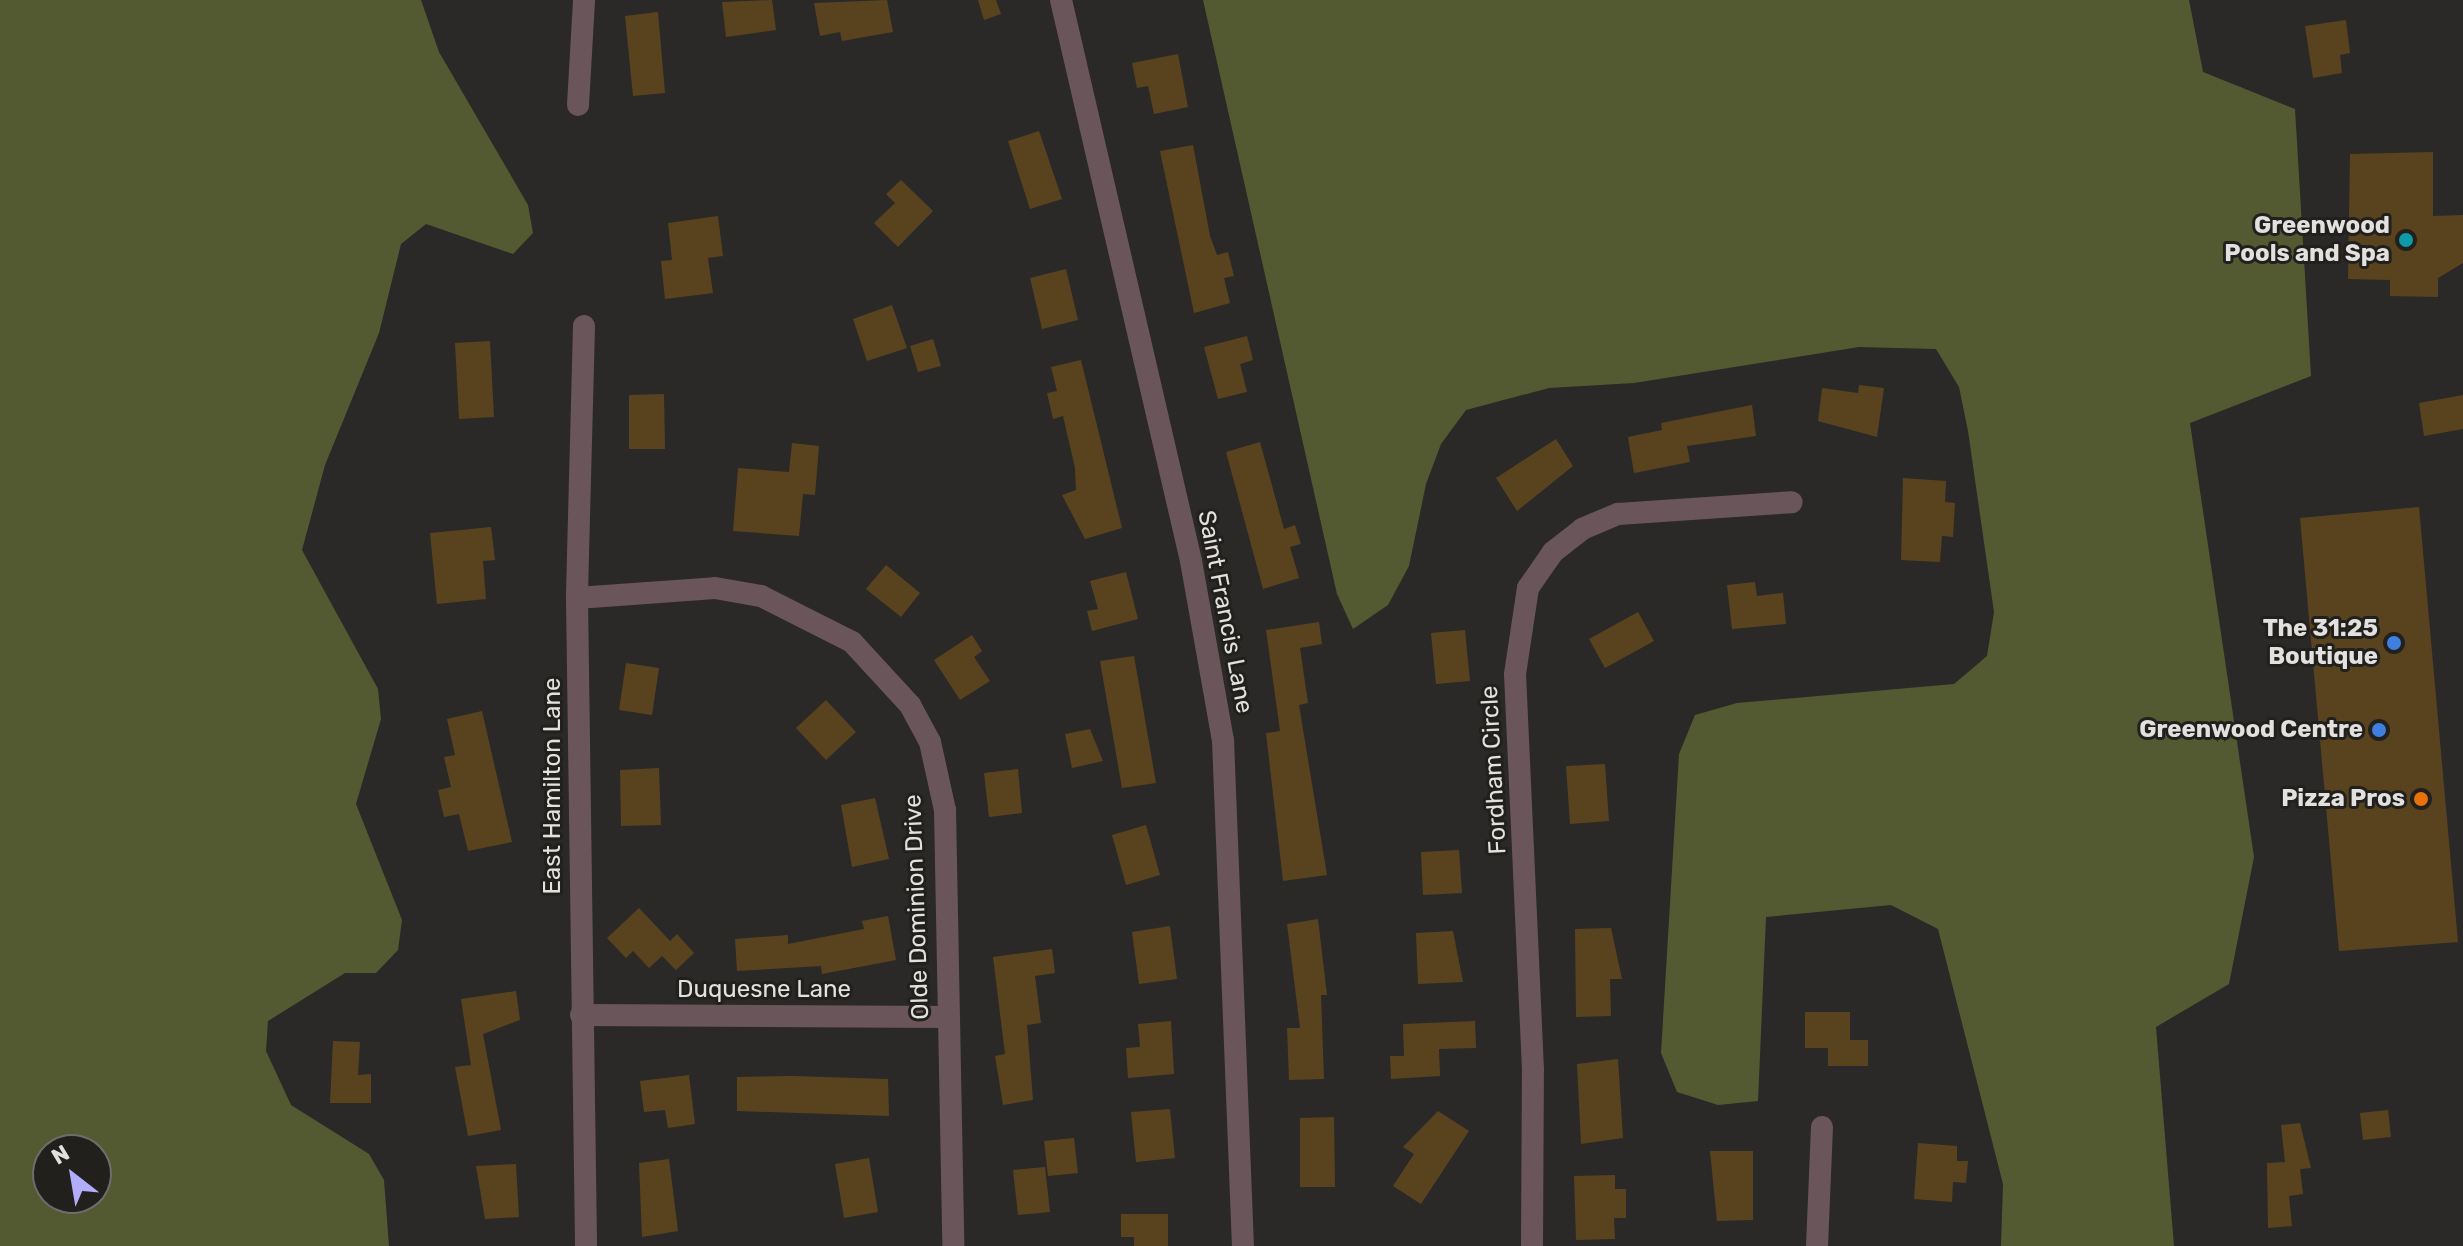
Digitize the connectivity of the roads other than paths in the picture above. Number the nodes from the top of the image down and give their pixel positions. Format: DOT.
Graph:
graph roads {
  1 [pos="584,0"];
  2 [pos="1061,0"];
  3 [pos="578,105"];
  4 [pos="584,326"];
  5 [pos="1792,502"];
  6 [pos="577,598"];
  7 [pos="581,1015"];
  8 [pos="948,1017"];
  9 [pos="1822,1127"];
  10 [pos="586,1246"];
  11 [pos="953,1246"];
  12 [pos="1243,1246"];
  13 [pos="1532,1246"];
  14 [pos="1817,1246"];
  1 -- 3 [label="street"];
  2 -- 12 [label="street, Saint Francis Lane"];
  4 -- 6 [label="street, East Hamilton Lane"];
  5 -- 13 [label="street, Fordham Circle"];
  6 -- 7 [label="street, East Hamilton Lane"];
  6 -- 8 [label="street, Olde Dominion Drive"];
  7 -- 8 [label="street, Duquesne Lane"];
  7 -- 10 [label="street, East Hamilton Lane"];
  8 -- 11 [label="street, Olde Dominion Drive"];
  9 -- 14 [label="street"];
}
